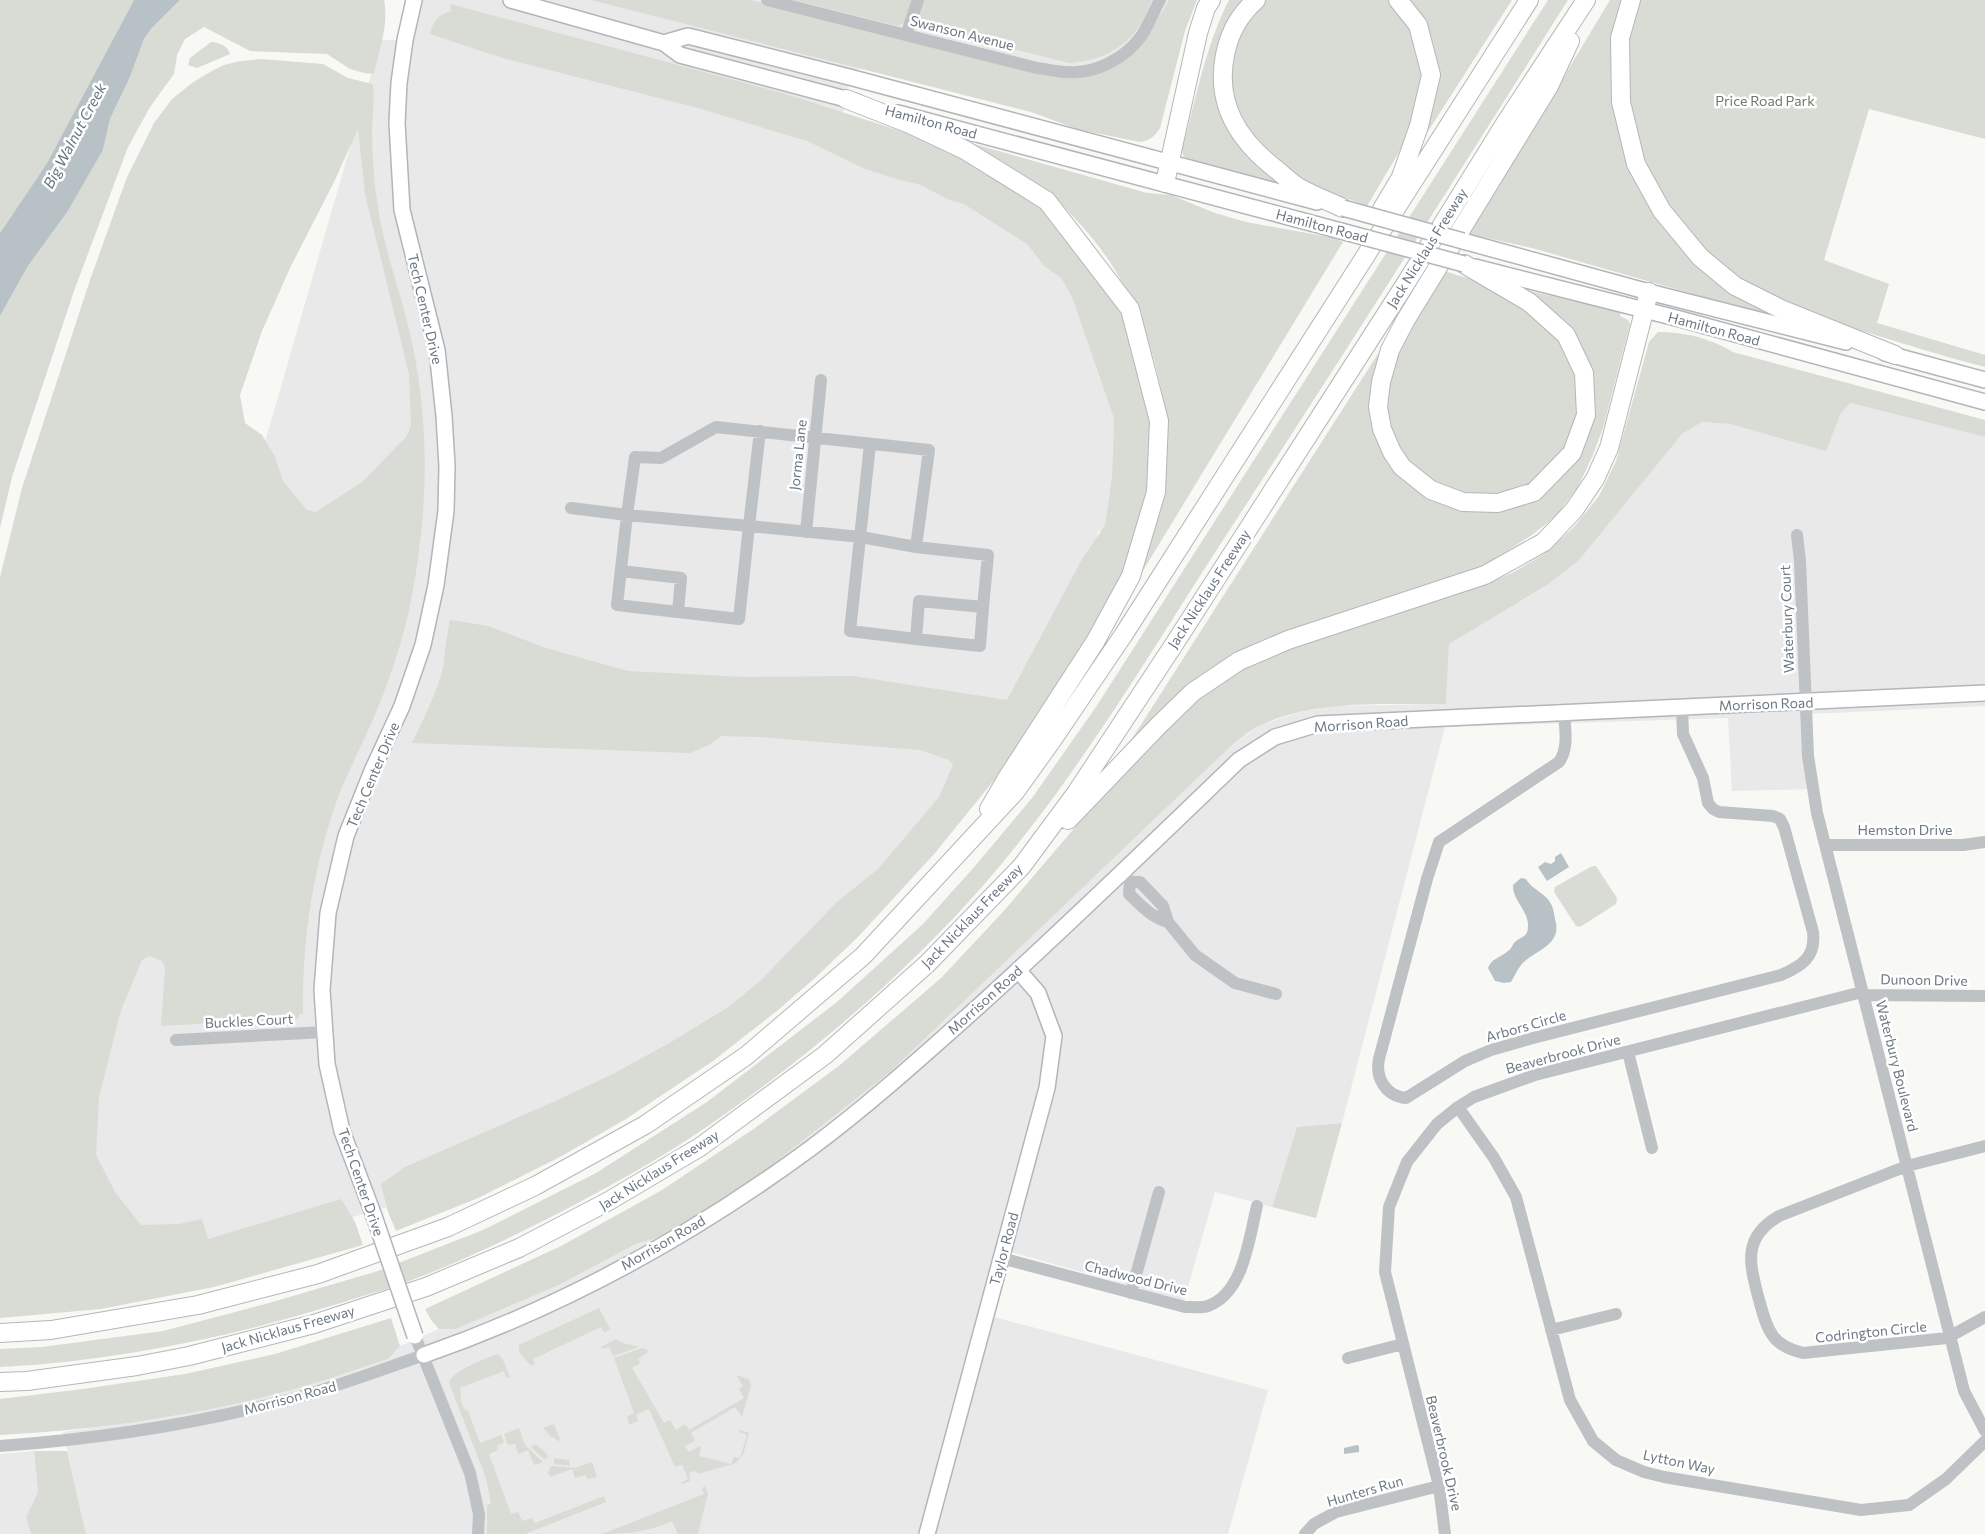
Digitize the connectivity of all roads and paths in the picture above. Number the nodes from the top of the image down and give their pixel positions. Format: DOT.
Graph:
graph roads {
  1 [pos="414,0"];
  2 [pos="511,0"];
  3 [pos="767,0"];
  4 [pos="918,0"];
  5 [pos="1160,0"];
  6 [pos="1211,0"];
  7 [pos="1256,0"];
  8 [pos="1398,0"];
  9 [pos="1529,0"];
  10 [pos="1587,0"];
  11 [pos="1631,0"];
  12 [pos="906,35"];
  13 [pos="664,43"];
  14 [pos="846,99"];
  15 [pos="1170,163"];
  16 [pos="1165,183"];
  17 [pos="1343,208"];
  18 [pos="1464,264"];
  19 [pos="1649,292"];
  20 [pos="1646,311"];
  21 [pos="1895,355"];
  22 [pos="821,380"];
  23 [pos="1985,380"];
  24 [pos="1985,402"];
  25 [pos="760,431"];
  26 [pos="815,438"];
  27 [pos="1250,438"];
  28 [pos="870,444"];
  29 [pos="571,508"];
  30 [pos="627,515"];
  31 [pos="749,526"];
  32 [pos="806,532"];
  33 [pos="1798,535"];
  34 [pos="861,537"];
  35 [pos="916,546"];
  36 [pos="621,571"];
  37 [pos="983,607"];
  38 [pos="678,612"];
  39 [pos="916,639"];
  40 [pos="1985,694"];
  41 [pos="1806,702"];
  42 [pos="1682,707"];
  43 [pos="1564,713"];
  44 [pos="973,838"];
  45 [pos="1985,842"];
  46 [pos="1824,845"];
  47 [pos="1022,866"];
  48 [pos="1126,877"];
  49 [pos="1018,970"];
  50 [pos="1863,993"];
  51 [pos="1276,994"];
  52 [pos="1985,996"];
  53 [pos="325,1032"];
  54 [pos="176,1040"];
  55 [pos="1628,1052"];
  56 [pos="1458,1107"];
  57 [pos="1985,1146"];
  58 [pos="1652,1148"];
  59 [pos="1906,1166"];
  60 [pos="1159,1192"];
  61 [pos="1257,1206"];
  62 [pos="1001,1258"];
  63 [pos="1131,1293"];
  64 [pos="1616,1314"];
  65 [pos="1985,1317"];
  66 [pos="1552,1330"];
  67 [pos="0,1334"];
  68 [pos="415,1336"];
  69 [pos="1950,1337"];
  70 [pos="1403,1344"];
  71 [pos="424,1355"];
  72 [pos="1348,1358"];
  73 [pos="0,1382"];
  74 [pos="1985,1431"];
  75 [pos="1985,1441"];
  76 [pos="0,1446"];
  77 [pos="1439,1486"];
  78 [pos="478,1534"];
  79 [pos="927,1534"];
  80 [pos="1305,1534"];
  81 [pos="1445,1534"];
  1 -- 53 [label="main road, Tech Center Drive"];
  2 -- 13 [label="main road, Hamilton Road"];
  3 -- 12 [label="street, Swanson Avenue"];
  4 -- 12 [label="street"];
  5 -- 12 [label="street, Swanson Avenue"];
  6 -- 15 [label="highway"];
  7 -- 17 [label="highway"];
  8 -- 27 [label="highway"];
  9 -- 27 [label="highway"];
  10 -- 18 [label="highway"];
  10 -- 47 [label="highway, Jack Nicklaus Freeway"];
  11 -- 21 [label="highway"];
  13 -- 14 [label="main road, Hamilton Road"];
  13 -- 15 [label="main road, Hamilton Road"];
  14 -- 16 [label="main road, Hamilton Road"];
  14 -- 44 [label="highway"];
  15 -- 16 [label="highway"];
  15 -- 17 [label="main road, Hamilton Road"];
  16 -- 18 [label="main road, Hamilton Road, bridge"];
  17 -- 19 [label="main road, Hamilton Road, bridge"];
  18 -- 20 [label="main road, Hamilton Road"];
  19 -- 20 [label="highway"];
  19 -- 21 [label="main road, Hamilton Road"];
  20 -- 24 [label="main road, Hamilton Road"];
  20 -- 47 [label="highway"];
  21 -- 23 [label="main road, Hamilton Road"];
  22 -- 26 [label="street, Jorma Lane"];
  25 -- 26 [label="street"];
  25 -- 30 [label="street"];
  25 -- 31 [label="street"];
  26 -- 28 [label="street"];
  26 -- 32 [label="street, Jorma Lane"];
  27 -- 44 [label="highway"];
  28 -- 34 [label="street"];
  28 -- 35 [label="street"];
  29 -- 30 [label="street"];
  30 -- 31 [label="street"];
  30 -- 36 [label="street"];
  31 -- 32 [label="street"];
  31 -- 38 [label="street"];
  32 -- 34 [label="street"];
  33 -- 41 [label="street, Waterbury Court"];
  34 -- 35 [label="street"];
  34 -- 39 [label="street"];
  35 -- 37 [label="street"];
  36 -- 38 [label="street"];
  36 -- 38 [label="street"];
  37 -- 39 [label="street"];
  37 -- 39 [label="street"];
  40 -- 41 [label="main road, Morrison Road"];
  41 -- 42 [label="main road, Morrison Road"];
  41 -- 46 [label="street, Waterbury Boulevard"];
  42 -- 43 [label="main road, Morrison Road"];
  42 -- 43 [label="street, Arbors Circle"];
  43 -- 48 [label="main road, Morrison Road"];
  44 -- 67 [label="highway"];
  45 -- 46 [label="street, Hemston Drive"];
  46 -- 50 [label="street, Waterbury Boulevard"];
  47 -- 73 [label="highway, Jack Nicklaus Freeway"];
  48 -- 49 [label="main road, Morrison Road"];
  48 -- 51 [label="street"];
  49 -- 62 [label="main road, Taylor Road"];
  49 -- 71 [label="main road, Morrison Road"];
  50 -- 52 [label="street, Dunoon Drive"];
  50 -- 55 [label="street, Beaverbrook Drive"];
  50 -- 59 [label="street, Waterbury Boulevard"];
  53 -- 54 [label="street, Buckles Court"];
  53 -- 68 [label="main road, Tech Center Drive, bridge"];
  55 -- 56 [label="street, Beaverbrook Drive"];
  55 -- 58 [label="street"];
  56 -- 66 [label="street, Lytton Way"];
  56 -- 70 [label="street, Beaverbrook Drive"];
  57 -- 59 [label="street, Codrington Circle"];
  59 -- 69 [label="street, Waterbury Boulevard"];
  59 -- 69 [label="street, Codrington Circle"];
  60 -- 63 [label="street"];
  61 -- 63 [label="street, Chadwood Drive"];
  62 -- 63 [label="street, Chadwood Drive"];
  62 -- 79 [label="main road, Taylor Road"];
  64 -- 66 [label="street"];
  65 -- 69 [label="street"];
  66 -- 75 [label="street, Lytton Way"];
  68 -- 71 [label="street, Tech Center Drive"];
  69 -- 74 [label="street, Waterbury Boulevard"];
  70 -- 72 [label="street"];
  70 -- 77 [label="street, Beaverbrook Drive"];
  71 -- 76 [label="street, Morrison Road"];
  71 -- 78 [label="street, Tech Center Drive"];
  77 -- 80 [label="street, Hunters Run"];
  77 -- 81 [label="street, Beaverbrook Drive"];
}
